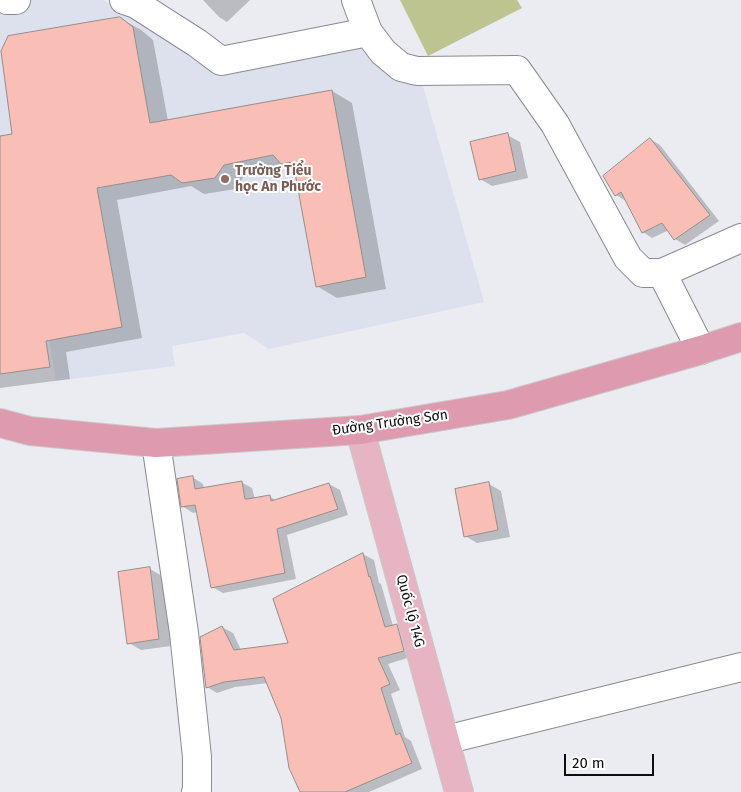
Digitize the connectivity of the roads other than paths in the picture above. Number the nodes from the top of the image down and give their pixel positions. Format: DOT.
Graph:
graph roads {
  1 [pos="7,0"];
  2 [pos="16,0"];
  3 [pos="124,0"];
  4 [pos="356,0"];
  5 [pos="368,32"];
  6 [pos="741,238"];
  7 [pos="662,273"];
  8 [pos="741,337"];
  9 [pos="701,350"];
  10 [pos="0,423"];
  11 [pos="360,430"];
  12 [pos="156,443"];
  13 [pos="741,667"];
  14 [pos="445,740"];
  15 [pos="196,792"];
  16 [pos="459,792"];
  1 -- 2 [label="street"];
  3 -- 5 [label="street"];
  4 -- 5 [label="street"];
  5 -- 7 [label="street"];
  6 -- 7 [label="street"];
  7 -- 9 [label="street"];
  8 -- 9 [label="highway, Đường Trường Sơn"];
  9 -- 11 [label="highway, Đường Trường Sơn"];
  10 -- 12 [label="highway, Đường Trường Sơn"];
  11 -- 12 [label="highway, Đường Trường Sơn"];
  11 -- 14 [label="main road, Quốc lộ 14G"];
  12 -- 15 [label="street"];
  13 -- 14 [label="street"];
  14 -- 16 [label="main road, Quốc lộ 14G"];
}
